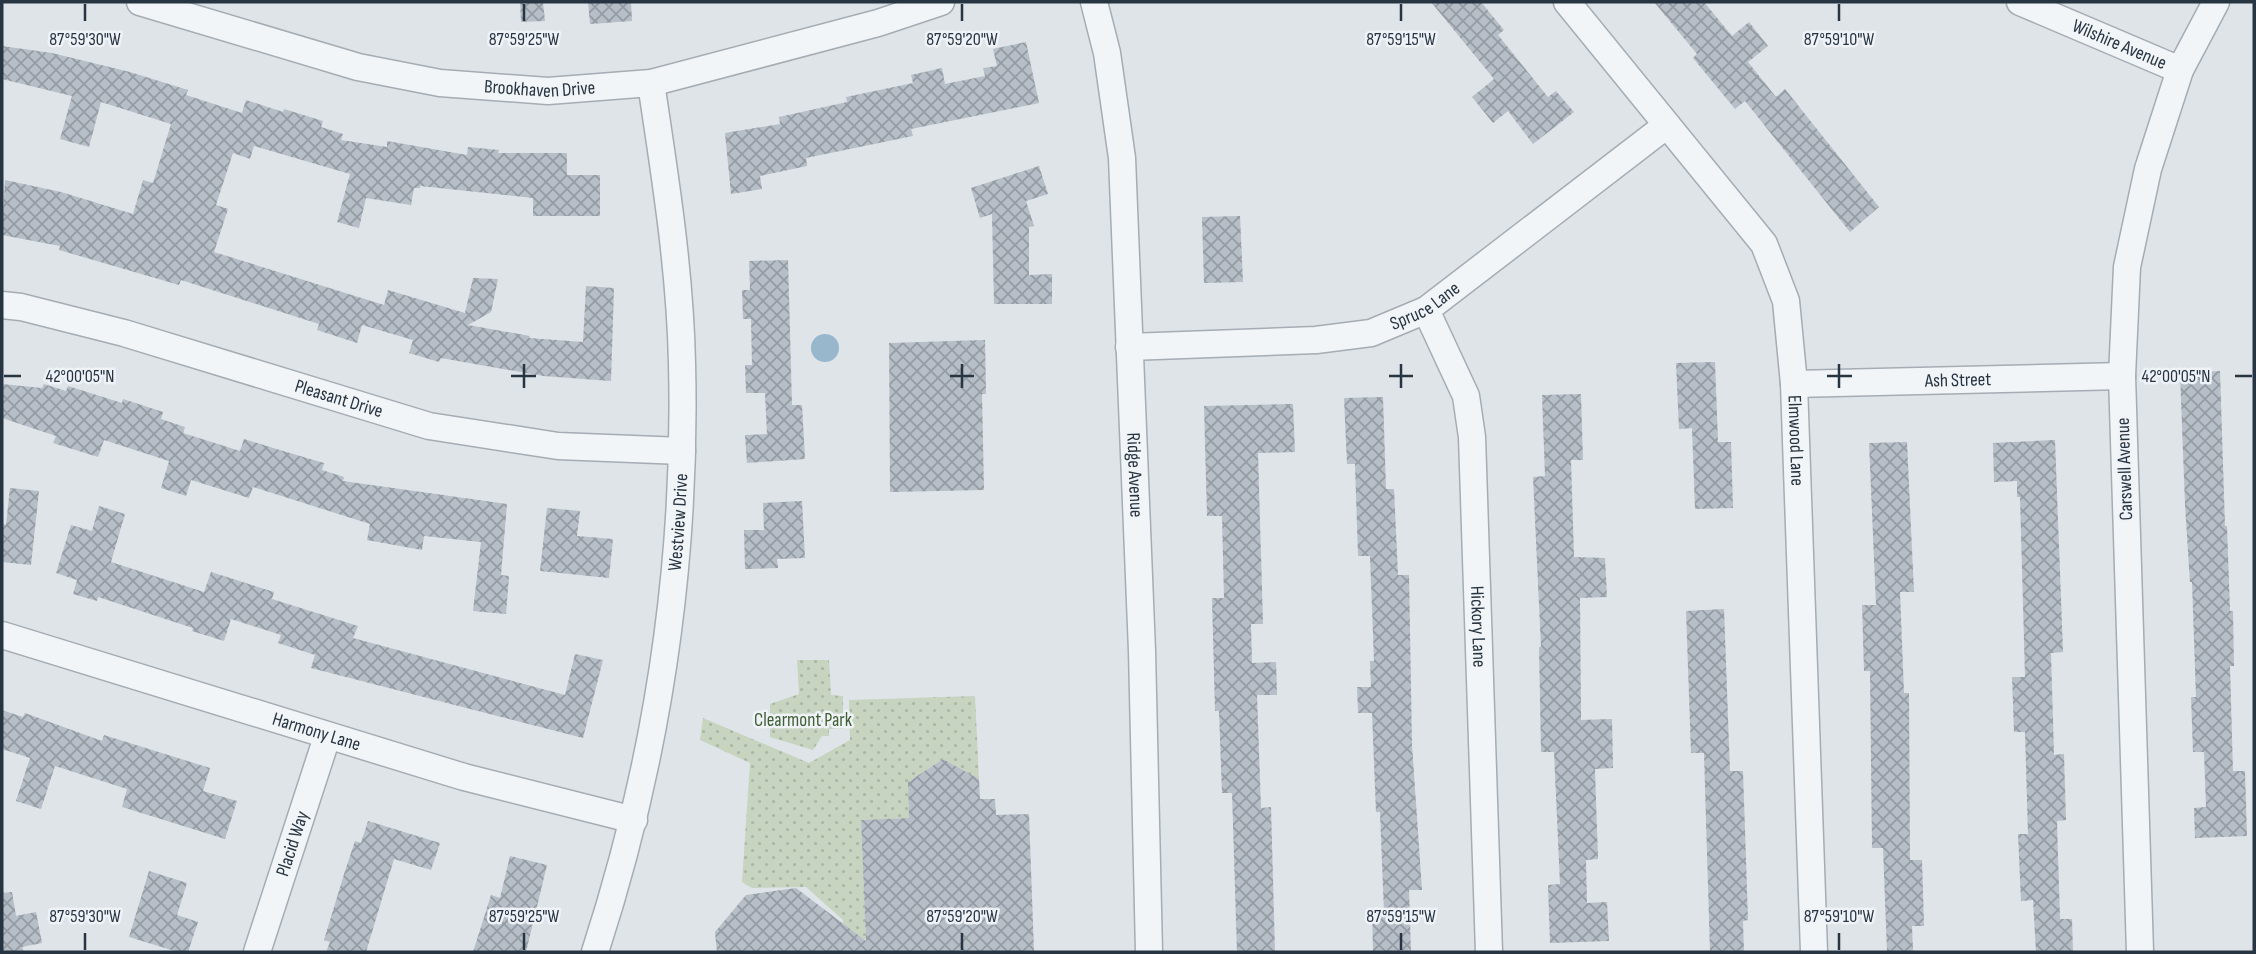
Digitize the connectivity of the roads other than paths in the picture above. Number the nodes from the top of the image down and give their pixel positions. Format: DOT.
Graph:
graph roads {
  1 [pos="140,2"];
  2 [pos="941,2"];
  3 [pos="1094,2"];
  4 [pos="1567,2"];
  5 [pos="2021,2"];
  6 [pos="2216,2"];
  7 [pos="2179,70"];
  8 [pos="652,83"];
  9 [pos="1667,125"];
  10 [pos="2,305"];
  11 [pos="1426,310"];
  12 [pos="1129,347"];
  13 [pos="2122,376"];
  14 [pos="1794,384"];
  15 [pos="682,451"];
  16 [pos="2,635"];
  17 [pos="327,737"];
  18 [pos="634,820"];
  19 [pos="257,952"];
  20 [pos="596,952"];
  21 [pos="1149,952"];
  22 [pos="1489,952"];
  23 [pos="1814,952"];
  24 [pos="2140,952"];
  1 -- 8 [label="street, Brookhaven Drive"];
  2 -- 8 [label="street, Brookhaven Drive"];
  3 -- 12 [label="street, Ridge Avenue"];
  4 -- 9 [label="street, Elmwood Lane"];
  5 -- 7 [label="street, Wilshire Avenue"];
  6 -- 7 [label="street, Carswell Avenue"];
  7 -- 13 [label="street, Carswell Avenue"];
  8 -- 15 [label="street, Westview Drive"];
  9 -- 11 [label="street, Spruce Lane"];
  9 -- 14 [label="street, Elmwood Lane"];
  10 -- 15 [label="street, Pleasant Drive"];
  11 -- 12 [label="street, Spruce Lane"];
  11 -- 22 [label="street, Hickory Lane"];
  12 -- 21 [label="street, Ridge Avenue"];
  13 -- 14 [label="street, Ash Street"];
  13 -- 24 [label="street, Carswell Avenue"];
  14 -- 23 [label="street, Elmwood Lane"];
  15 -- 18 [label="street, Westview Drive"];
  16 -- 17 [label="street, Harmony Lane"];
  17 -- 18 [label="street, Harmony Lane"];
  17 -- 19 [label="street, Placid Way"];
  18 -- 20 [label="street, Westview Drive"];
}
